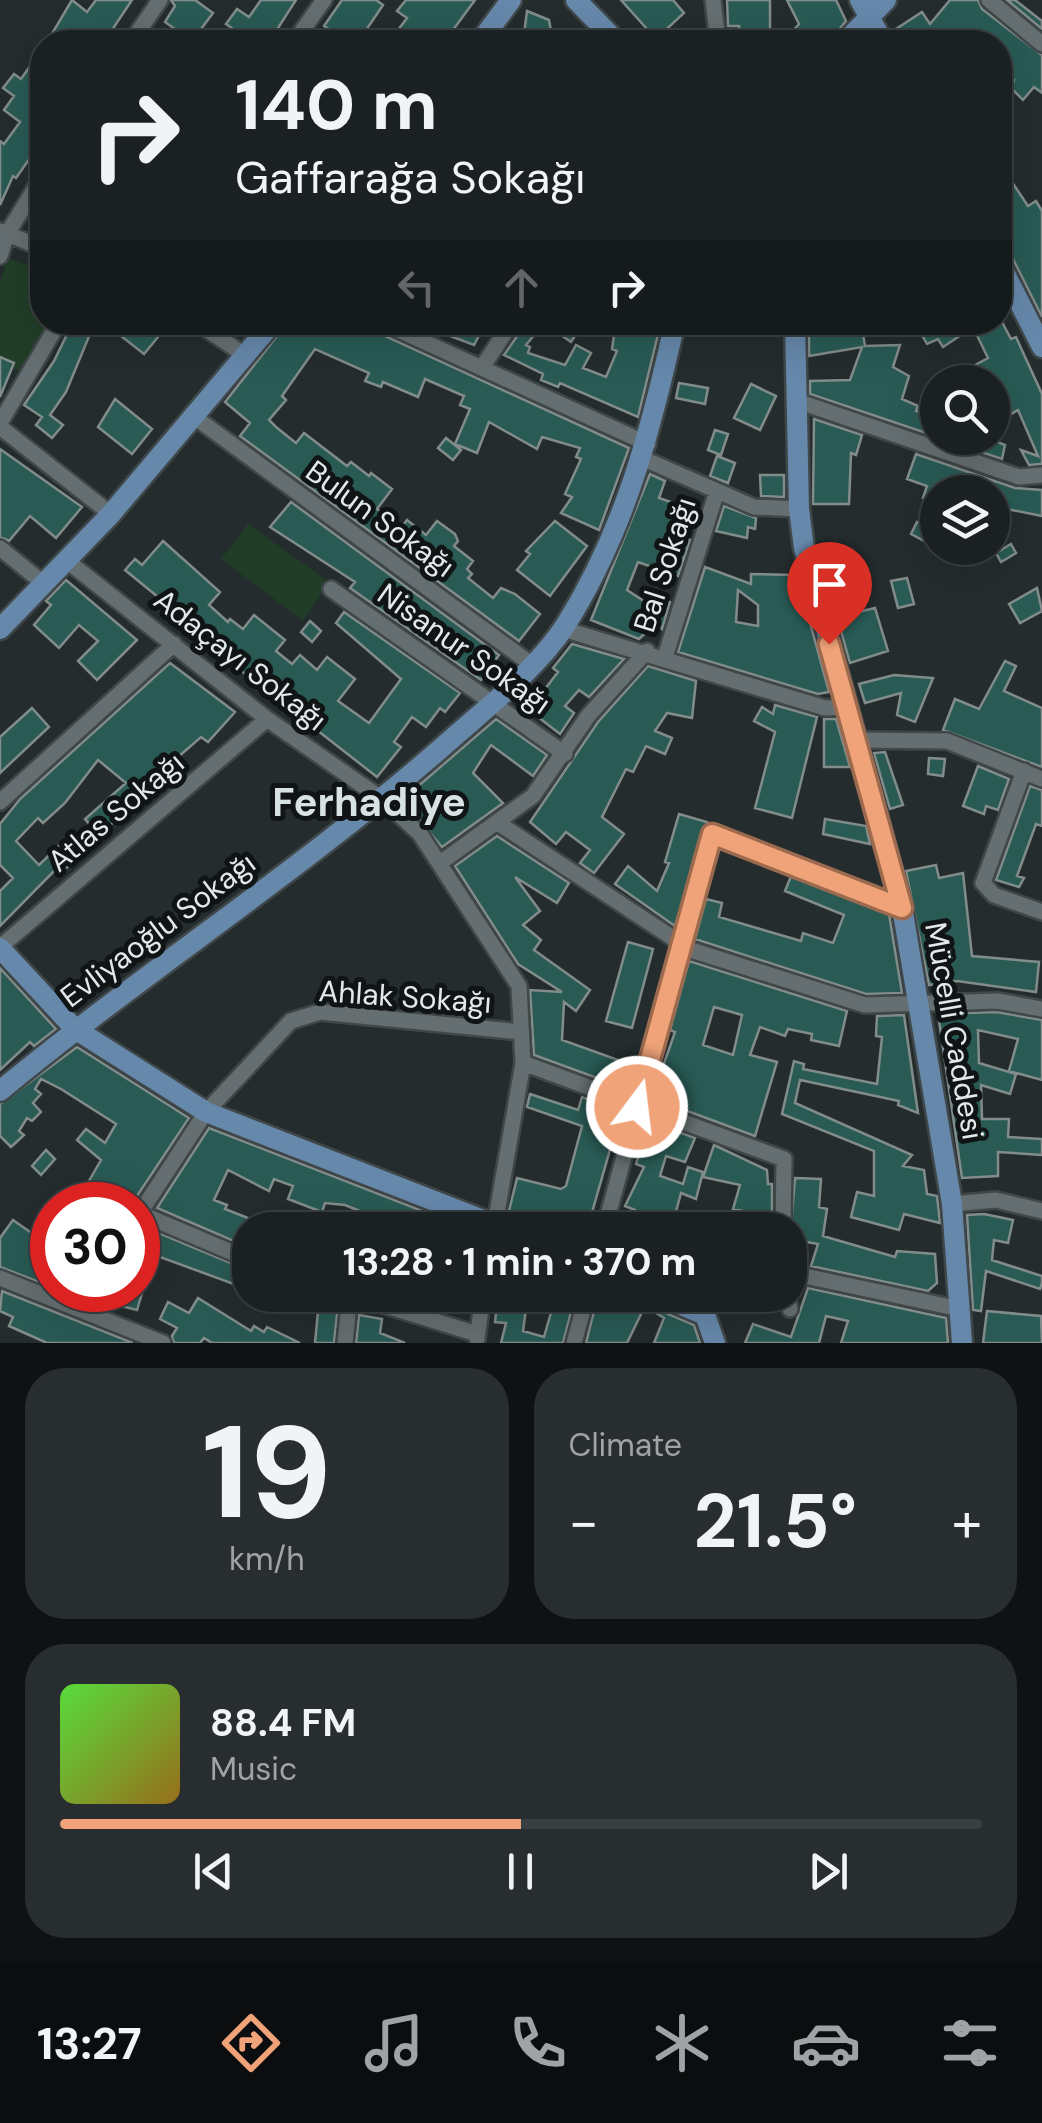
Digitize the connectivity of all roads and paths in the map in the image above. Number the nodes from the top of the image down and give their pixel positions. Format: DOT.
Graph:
graph roads {
  1 [pos="160,0"];
  2 [pos="324,0"];
  3 [pos="511,0"];
  4 [pos="576,0"];
  5 [pos="713,0"];
  6 [pos="886,0"];
  7 [pos="989,0"];
  8 [pos="864,8"];
  9 [pos="139,30"];
  10 [pos="303,30"];
  11 [pos="489,30"];
  12 [pos="605,30"];
  13 [pos="717,30"];
  14 [pos="852,30"];
  15 [pos="876,30"];
  16 [pos="1042,44"];
  17 [pos="30,194"];
  18 [pos="3,232"];
  19 [pos="30,243"];
  20 [pos="0,256"];
  21 [pos="1012,288"];
  22 [pos="52,335"];
  23 [pos="215,335"];
  24 [pos="263,335"];
  25 [pos="411,335"];
  26 [pos="503,335"];
  27 [pos="672,335"];
  28 [pos="795,335"];
  29 [pos="1042,347"];
  30 [pos="246,356"];
  31 [pos="483,366"];
  32 [pos="798,401"];
  33 [pos="196,418"];
  34 [pos="0,425"];
  35 [pos="646,451"];
  36 [pos="1042,476"];
  37 [pos="717,491"];
  38 [pos="799,509"];
  39 [pos="111,514"];
  40 [pos="0,548"];
  41 [pos="66,560"];
  42 [pos="43,583"];
  43 [pos="331,590"];
  44 [pos="563,629"];
  45 [pos="0,630"];
  46 [pos="174,644"];
  47 [pos="648,651"];
  48 [pos="665,656"];
  49 [pos="531,664"];
  50 [pos="492,703"];
  51 [pos="846,707"];
  52 [pos="267,719"];
  53 [pos="854,740"];
  54 [pos="565,754"];
  55 [pos="1024,771"];
  56 [pos="1042,778"];
  57 [pos="382,800"];
  58 [pos="0,802"];
  59 [pos="498,823"];
  60 [pos="440,863"];
  61 [pos="902,908"];
  62 [pos="1042,912"];
  63 [pos="681,944"];
  64 [pos="0,948"];
  65 [pos="920,1006"];
  66 [pos="1042,1009"];
  67 [pos="75,1029"];
  68 [pos="521,1032"];
  69 [pos="523,1063"];
  70 [pos="0,1091"];
  71 [pos="637,1107"];
  72 [pos="206,1112"];
  73 [pos="159,1182"];
  74 [pos="952,1204"];
  75 [pos="1042,1211"];
  76 [pos="459,1212"];
  77 [pos="501,1212"];
  78 [pos="609,1212"];
  79 [pos="783,1212"];
  80 [pos="160,1223"];
  81 [pos="232,1253"];
  82 [pos="0,1278"];
  83 [pos="807,1278"];
  84 [pos="30,1289"];
  85 [pos="960,1309"];
  86 [pos="90,1312"];
  87 [pos="348,1312"];
  88 [pos="400,1312"];
  89 [pos="481,1312"];
  90 [pos="582,1312"];
  91 [pos="698,1312"];
  92 [pos="477,1338"];
  93 [pos="163,1343"];
  94 [pos="345,1343"];
  95 [pos="574,1343"];
  96 [pos="715,1343"];
  97 [pos="962,1343"];
  1 -- 9 [label="street"];
  2 -- 10 [label="street"];
  3 -- 11 [label="main road"];
  4 -- 12 [label="main road"];
  5 -- 13 [label="street"];
  6 -- 8 [label="main road"];
  7 -- 16 [label="street"];
  8 -- 14 [label="main road"];
  8 -- 15 [label="main road"];
  17 -- 18 [label="street"];
  18 -- 19 [label="street"];
  18 -- 20 [label="street"];
  21 -- 29 [label="main road"];
  22 -- 34 [label="street"];
  23 -- 30 [label="street"];
  24 -- 30 [label="main road"];
  25 -- 31 [label="street"];
  26 -- 31 [label="street"];
  27 -- 35 [label="main road, Evliyaoğlu Sokağı"];
  28 -- 32 [label="main road, Mücelli Caddesi"];
  30 -- 33 [label="main road"];
  31 -- 35 [label="street"];
  32 -- 36 [label="street"];
  32 -- 38 [label="main road, Mücelli Caddesi"];
  33 -- 39 [label="main road"];
  33 -- 49 [label="street, Bulun Sokağı"];
  34 -- 39 [label="street"];
  35 -- 37 [label="street"];
  35 -- 44 [label="main road, Evliyaoğlu Sokağı"];
  37 -- 38 [label="street"];
  37 -- 48 [label="street, Bal Sokağı"];
  38 -- 51 [label="main road, Mücelli Caddesi"];
  39 -- 41 [label="main road"];
  40 -- 42 [label="street"];
  41 -- 42 [label="main road"];
  41 -- 46 [label="street, Adaçayı Sokağı"];
  42 -- 45 [label="main road"];
  43 -- 50 [label="street, Nisanur Sokağı"];
  44 -- 47 [label="street"];
  44 -- 49 [label="main road, Evliyaoğlu Sokağı"];
  46 -- 52 [label="street, Adaçayı Sokağı"];
  46 -- 58 [label="street"];
  47 -- 48 [label="street"];
  47 -- 54 [label="street"];
  48 -- 51 [label="street"];
  49 -- 50 [label="main road, Evliyaoğlu Sokağı"];
  50 -- 54 [label="street, Nisanur Sokağı"];
  50 -- 57 [label="main road, Evliyaoğlu Sokağı"];
  51 -- 53 [label="main road, Mücelli Caddesi"];
  52 -- 57 [label="street, Adaçayı Sokağı"];
  52 -- 64 [label="street, Atlas Sokağı"];
  53 -- 55 [label="street"];
  53 -- 61 [label="main road, Mücelli Caddesi"];
  54 -- 59 [label="street"];
  55 -- 56 [label="street"];
  55 -- 62 [label="street"];
  57 -- 60 [label="street, Adaçayı Sokağı"];
  57 -- 67 [label="main road, Evliyaoğlu Sokağı"];
  59 -- 60 [label="street"];
  59 -- 63 [label="street"];
  60 -- 68 [label="street, Adaçayı Sokağı"];
  61 -- 63 [label="street"];
  61 -- 65 [label="main road, Mücelli Caddesi"];
  63 -- 65 [label="street"];
  63 -- 71 [label="street"];
  64 -- 67 [label="main road"];
  65 -- 66 [label="street"];
  65 -- 74 [label="main road, Mücelli Caddesi"];
  67 -- 70 [label="main road, Evliyaoğlu Sokağı"];
  67 -- 72 [label="main road"];
  68 -- 69 [label="street, Adaçayı Sokağı"];
  68 -- 72 [label="street, Ahlak Sokağı"];
  69 -- 71 [label="street"];
  69 -- 77 [label="street, Adaçayı Sokağı"];
  71 -- 78 [label="street"];
  71 -- 79 [label="street"];
  72 -- 73 [label="street, Ahlak Sokağı"];
  72 -- 76 [label="main road"];
  74 -- 75 [label="street"];
  74 -- 85 [label="main road, Mücelli Caddesi"];
  80 -- 81 [label="street"];
  82 -- 84 [label="street"];
  83 -- 85 [label="street"];
  85 -- 97 [label="main road, Mücelli Caddesi"];
  86 -- 93 [label="street"];
  87 -- 94 [label="street"];
  88 -- 92 [label="street"];
  89 -- 92 [label="street"];
  90 -- 95 [label="street"];
  91 -- 96 [label="main road"];
}
